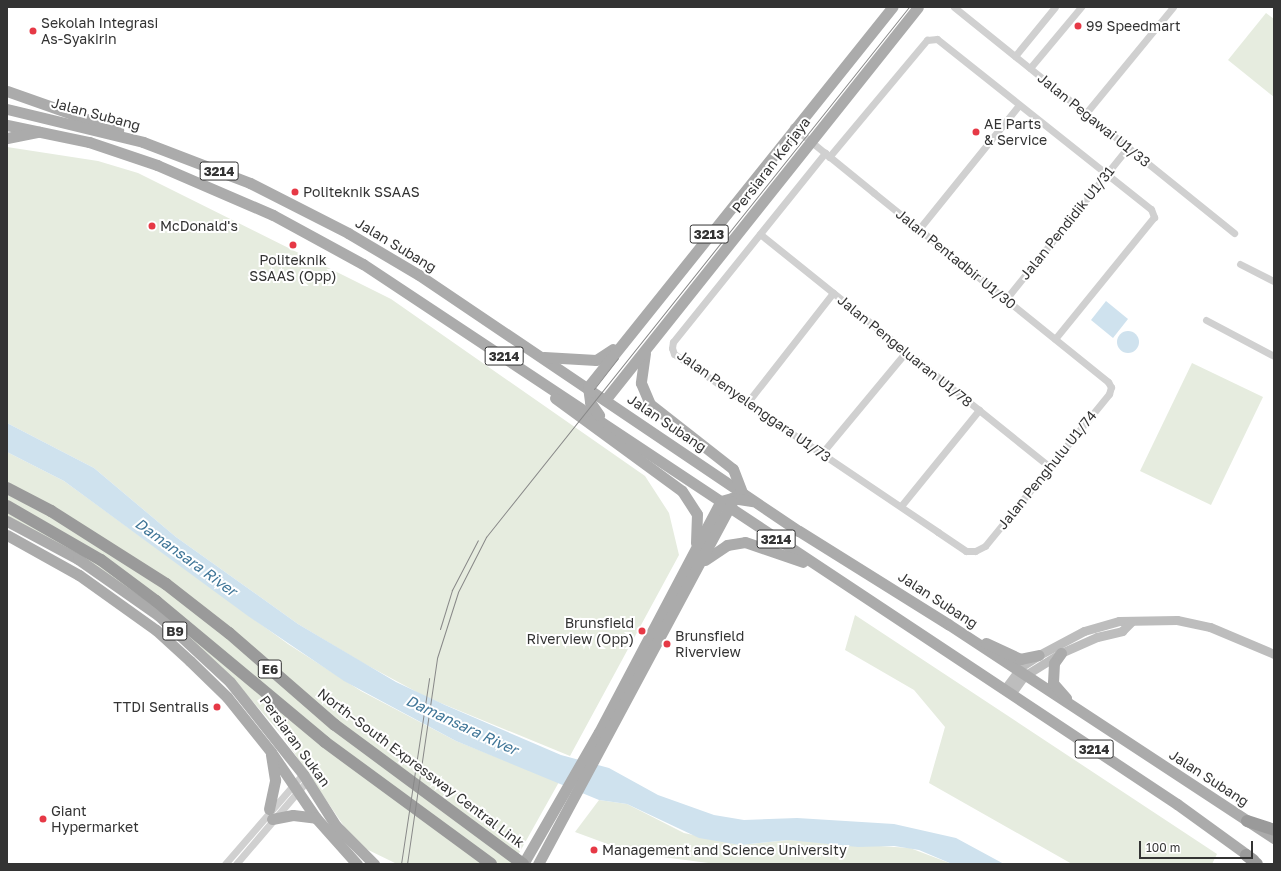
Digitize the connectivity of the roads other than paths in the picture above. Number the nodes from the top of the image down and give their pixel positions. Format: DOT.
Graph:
graph roads {
  1 [pos="892,7"];
  2 [pos="918,7"];
  3 [pos="955,7"];
  4 [pos="1055,7"];
  5 [pos="1080,7"];
  6 [pos="1173,7"];
  7 [pos="1015,56"];
  8 [pos="1030,68"];
  9 [pos="7,91"];
  10 [pos="1019,104"];
  11 [pos="7,109"];
  12 [pos="1086,113"];
  13 [pos="7,125"];
  14 [pos="793,127"];
  15 [pos="43,131"];
  16 [pos="7,138"];
  17 [pos="810,141"];
  18 [pos="143,142"];
  19 [pos="1128,147"];
  20 [pos="827,155"];
  21 [pos="1107,174"];
  22 [pos="919,229"];
  23 [pos="1234,232"];
  24 [pos="760,234"];
  25 [pos="1240,264"];
  26 [pos="1274,281"];
  27 [pos="833,293"];
  28 [pos="1006,299"];
  29 [pos="1206,320"];
  30 [pos="1055,339"];
  31 [pos="625,340"];
  32 [pos="648,345"];
  33 [pos="906,352"];
  34 [pos="1274,356"];
  35 [pos="542,357"];
  36 [pos="545,383"];
  37 [pos="588,388"];
  38 [pos="1109,394"];
  39 [pos="564,396"];
  40 [pos="605,400"];
  41 [pos="590,402"];
  42 [pos="747,403"];
  43 [pos="978,410"];
  44 [pos="610,427"];
  45 [pos="822,453"];
  46 [pos="1050,467"];
  47 [pos="7,488"];
  48 [pos="735,499"];
  49 [pos="721,501"];
  50 [pos="7,506"];
  51 [pos="900,506"];
  52 [pos="7,521"];
  53 [pos="7,535"];
  54 [pos="985,546"];
  55 [pos="695,548"];
  56 [pos="702,564"];
  57 [pos="821,569"];
  58 [pos="1132,622"];
  59 [pos="948,624"];
  60 [pos="1061,653"];
  61 [pos="1274,654"];
  62 [pos="1039,655"];
  63 [pos="1021,674"];
  64 [pos="1007,692"];
  65 [pos="1092,721"];
  66 [pos="604,734"];
  67 [pos="271,752"];
  68 [pos="305,777"];
  69 [pos="295,786"];
  70 [pos="561,811"];
  71 [pos="271,814"];
  72 [pos="316,818"];
  73 [pos="1247,821"];
  74 [pos="1274,830"];
  75 [pos="1274,838"];
  76 [pos="1246,855"];
  77 [pos="225,864"];
  78 [pos="236,864"];
  79 [pos="357,864"];
  80 [pos="374,864"];
  81 [pos="491,864"];
  82 [pos="523,864"];
  83 [pos="538,864"];
  84 [pos="1258,864"];
  1 -- 14 [label="main road, Persiaran Kerjaya / 3213"];
  2 -- 17 [label="main road, Persiaran Kerjaya / 3213"];
  3 -- 7 [label="street, Jalan Pegawai U1/33"];
  4 -- 7 [label="street"];
  5 -- 8 [label="street"];
  6 -- 12 [label="street"];
  7 -- 8 [label="street, Jalan Pegawai U1/33"];
  8 -- 12 [label="street, Jalan Pegawai U1/33"];
  9 -- 18 [label="main road"];
  10 -- 20 [label="street"];
  10 -- 21 [label="street"];
  10 -- 22 [label="street"];
  11 -- 18 [label="main road, Jalan Subang / 3214"];
  12 -- 19 [label="street, Jalan Pegawai U1/33"];
  13 -- 15 [label="main road, Jalan Subang / 3214"];
  14 -- 17 [label="street, Jalan Pentadbir U1/30"];
  14 -- 31 [label="main road, Persiaran Kerjaya / 3213"];
  15 -- 16 [label="main road"];
  15 -- 36 [label="main road, Jalan Subang / 3214"];
  17 -- 20 [label="street, Jalan Pentadbir U1/30"];
  17 -- 32 [label="main road, Persiaran Kerjaya / 3213"];
  18 -- 35 [label="main road, Jalan Subang / 3214"];
  19 -- 21 [label="street, Jalan Pendidik U1/31"];
  19 -- 23 [label="street, Jalan Pegawai U1/33"];
  20 -- 22 [label="street, Jalan Pentadbir U1/30"];
  20 -- 24 [label="street, Jalan Penyelenggara U1/73"];
  21 -- 28 [label="street, Jalan Pendidik U1/31"];
  21 -- 30 [label="street"];
  22 -- 28 [label="street, Jalan Pentadbir U1/30"];
  24 -- 27 [label="street, Jalan Pengeluaran U1/78"];
  24 -- 42 [label="street, Jalan Penyelenggara U1/73"];
  25 -- 26 [label="street"];
  27 -- 33 [label="street, Jalan Pengeluaran U1/78"];
  27 -- 42 [label="street"];
  28 -- 30 [label="street, Jalan Pentadbir U1/30"];
  29 -- 34 [label="street"];
  30 -- 38 [label="street, Jalan Pentadbir U1/30"];
  31 -- 35 [label="main road"];
  31 -- 37 [label="main road, Persiaran Kerjaya / 3213"];
  32 -- 40 [label="main road, Persiaran Kerjaya / 3213"];
  32 -- 48 [label="main road"];
  33 -- 43 [label="street, Jalan Pengeluaran U1/78"];
  33 -- 45 [label="street"];
  35 -- 37 [label="main road, Jalan Subang / 3214"];
  36 -- 39 [label="main road, Jalan Subang / 3214"];
  36 -- 55 [label="main road"];
  37 -- 40 [label="main road, Jalan Subang / 3214"];
  37 -- 41 [label="main road"];
  38 -- 46 [label="street, Jalan Penghulu U1/74"];
  39 -- 41 [label="main road"];
  39 -- 44 [label="main road, Jalan Subang / 3214"];
  40 -- 41 [label="main road"];
  40 -- 48 [label="main road, Jalan Subang / 3214"];
  41 -- 44 [label="main road"];
  42 -- 45 [label="street, Jalan Penyelenggara U1/73"];
  43 -- 46 [label="street, Jalan Pengeluaran U1/78"];
  43 -- 51 [label="street"];
  44 -- 49 [label="main road, Jalan Subang / 3214"];
  45 -- 51 [label="street, Jalan Penyelenggara U1/73"];
  46 -- 54 [label="street, Jalan Penghulu U1/74"];
  47 -- 82 [label="highway, North–South Expressway Central Link / E6"];
  48 -- 49 [label="main road"];
  48 -- 56 [label="main road"];
  48 -- 57 [label="main road, 3214"];
  48 -- 59 [label="main road, Jalan Subang / 3214"];
  49 -- 55 [label="main road"];
  50 -- 81 [label="highway, E6"];
  51 -- 54 [label="street, Jalan Penyelenggara U1/73"];
  52 -- 68 [label="main road, Persiaran Sukan / B9"];
  53 -- 67 [label="main road, Persiaran Sukan / B9"];
  55 -- 66 [label="main road"];
  56 -- 57 [label="main road"];
  56 -- 66 [label="main road"];
  57 -- 64 [label="main road, 3214"];
  58 -- 60 [label="street"];
  58 -- 61 [label="street"];
  58 -- 62 [label="street"];
  59 -- 62 [label="main road"];
  59 -- 63 [label="main road, Jalan Subang / 3214"];
  60 -- 63 [label="street"];
  60 -- 65 [label="main road"];
  62 -- 63 [label="street"];
  63 -- 64 [label="street"];
  63 -- 65 [label="main road, Jalan Subang / 3214"];
  64 -- 76 [label="main road, 3214"];
  65 -- 73 [label="main road, Jalan Subang / 3214"];
  66 -- 70 [label="main road"];
  67 -- 69 [label="main road, Persiaran Sukan / B9"];
  67 -- 71 [label="main road"];
  68 -- 69 [label="street"];
  68 -- 80 [label="main road, Persiaran Sukan / B9"];
  69 -- 71 [label="street"];
  69 -- 71 [label="street"];
  69 -- 72 [label="main road, Persiaran Sukan / B9"];
  70 -- 82 [label="main road"];
  70 -- 83 [label="main road"];
  71 -- 72 [label="main road"];
  71 -- 77 [label="street"];
  71 -- 78 [label="street"];
  72 -- 79 [label="main road, Persiaran Sukan / B9"];
  73 -- 74 [label="highway"];
  73 -- 75 [label="main road, Jalan Subang / 3214"];
  76 -- 84 [label="highway"];
}
